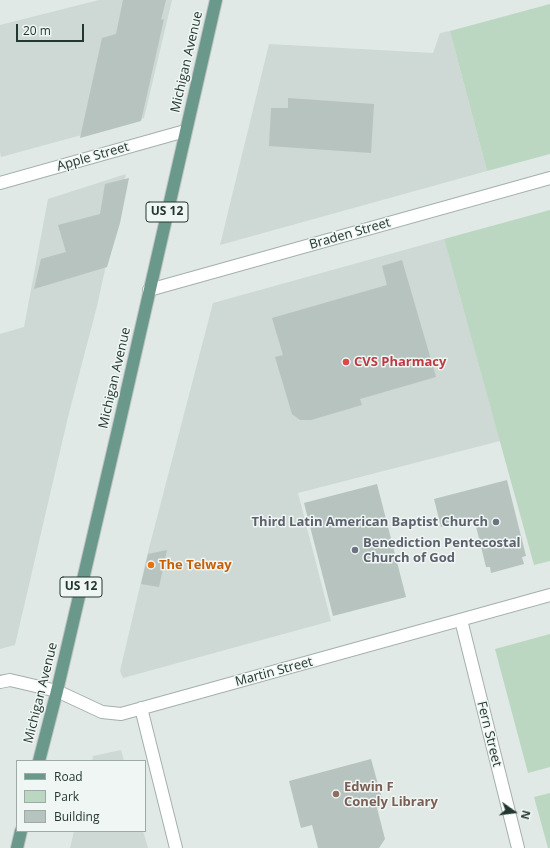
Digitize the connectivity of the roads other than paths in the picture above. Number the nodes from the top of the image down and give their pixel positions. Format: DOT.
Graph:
graph roads {
  1 [pos="216,0"];
  2 [pos="185,131"];
  3 [pos="550,178"];
  4 [pos="0,183"];
  5 [pos="149,290"];
  6 [pos="550,596"];
  7 [pos="461,620"];
  8 [pos="0,682"];
  9 [pos="57,691"];
  10 [pos="141,708"];
  11 [pos="39,760"];
  12 [pos="21,832"];
  13 [pos="17,848"];
  14 [pos="176,848"];
  15 [pos="518,848"];
  1 -- 2 [label="main road, Michigan Avenue / US 12"];
  2 -- 4 [label="street, Apple Street"];
  2 -- 5 [label="main road, Michigan Avenue / US 12"];
  3 -- 5 [label="street, Braden Street"];
  5 -- 9 [label="main road, Michigan Avenue / US 12"];
  6 -- 7 [label="street, Martin Street"];
  7 -- 10 [label="street, Martin Street"];
  7 -- 15 [label="street, Fern Street"];
  8 -- 9 [label="street, Martin Street"];
  9 -- 10 [label="street, Martin Street"];
  9 -- 11 [label="main road, Michigan Avenue / US 12"];
  10 -- 14 [label="street"];
  12 -- 13 [label="main road"];
}
